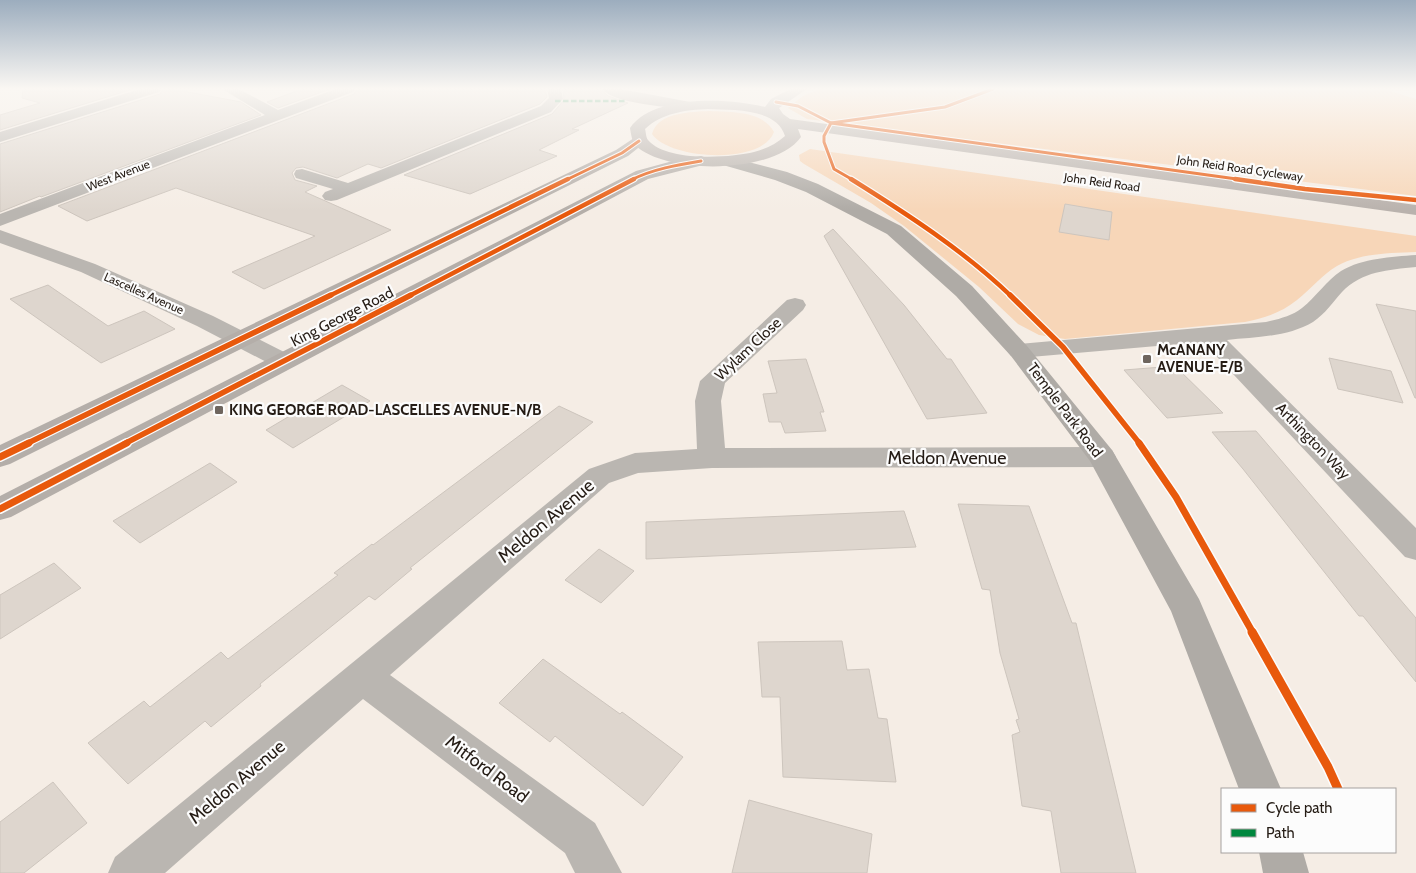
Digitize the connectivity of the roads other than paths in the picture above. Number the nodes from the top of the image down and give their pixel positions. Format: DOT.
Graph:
graph roads {
  1 [pos="23,130"];
  2 [pos="240,130"];
  3 [pos="497,130"];
  4 [pos="643,130"];
  5 [pos="793,130"];
  6 [pos="851,130"];
  7 [pos="641,132"];
  8 [pos="0,137"];
  9 [pos="786,145"];
  10 [pos="701,161"];
  11 [pos="729,162"];
  12 [pos="302,174"];
  13 [pos="350,189"];
  14 [pos="331,196"];
  15 [pos="1416,210"];
  16 [pos="0,220"];
  17 [pos="1416,227"];
  18 [pos="894,230"];
  19 [pos="0,236"];
  20 [pos="1416,261"];
  21 [pos="795,305"];
  22 [pos="1209,335"];
  23 [pos="239,339"];
  24 [pos="1019,351"];
  25 [pos="283,361"];
  26 [pos="0,456"];
  27 [pos="1102,457"];
  28 [pos="712,458"];
  29 [pos="0,509"];
  30 [pos="1416,548"];
  31 [pos="362,676"];
  32 [pos="1260,788"];
  33 [pos="1281,853"];
  34 [pos="131,873"];
  35 [pos="599,873"];
  36 [pos="1286,873"];
  1 -- 8 [label="street"];
  2 -- 16 [label="street, West Avenue"];
  3 -- 13 [label="street"];
  4 -- 7 [label="highway"];
  5 -- 9 [label="highway"];
  6 -- 15 [label="highway, John Reid Road"];
  7 -- 10 [label="highway, John Reid Road"];
  7 -- 23 [label="main road, King George Road"];
  9 -- 11 [label="highway, John Reid Road"];
  9 -- 17 [label="highway, John Reid Road"];
  9 -- 18 [label="street"];
  10 -- 11 [label="highway, John Reid Road"];
  10 -- 25 [label="main road, King George Road"];
  11 -- 18 [label="street, Temple Park Road"];
  12 -- 13 [label="street"];
  13 -- 14 [label="street"];
  18 -- 24 [label="street, Temple Park Road"];
  19 -- 23 [label="street, Lascelles Avenue"];
  20 -- 22 [label="street"];
  21 -- 28 [label="street, Wylam Close"];
  22 -- 24 [label="street"];
  22 -- 30 [label="street, Arthington Way"];
  23 -- 25 [label="street, Lascelles Avenue"];
  23 -- 26 [label="main road, King George Road"];
  24 -- 27 [label="street, Temple Park Road"];
  25 -- 29 [label="main road, King George Road"];
  27 -- 28 [label="street, Meldon Avenue"];
  27 -- 32 [label="street, Temple Park Road"];
  28 -- 31 [label="street, Meldon Avenue"];
  31 -- 34 [label="street, Meldon Avenue"];
  31 -- 35 [label="street, Mitford Road"];
  33 -- 36 [label="street"];
}
